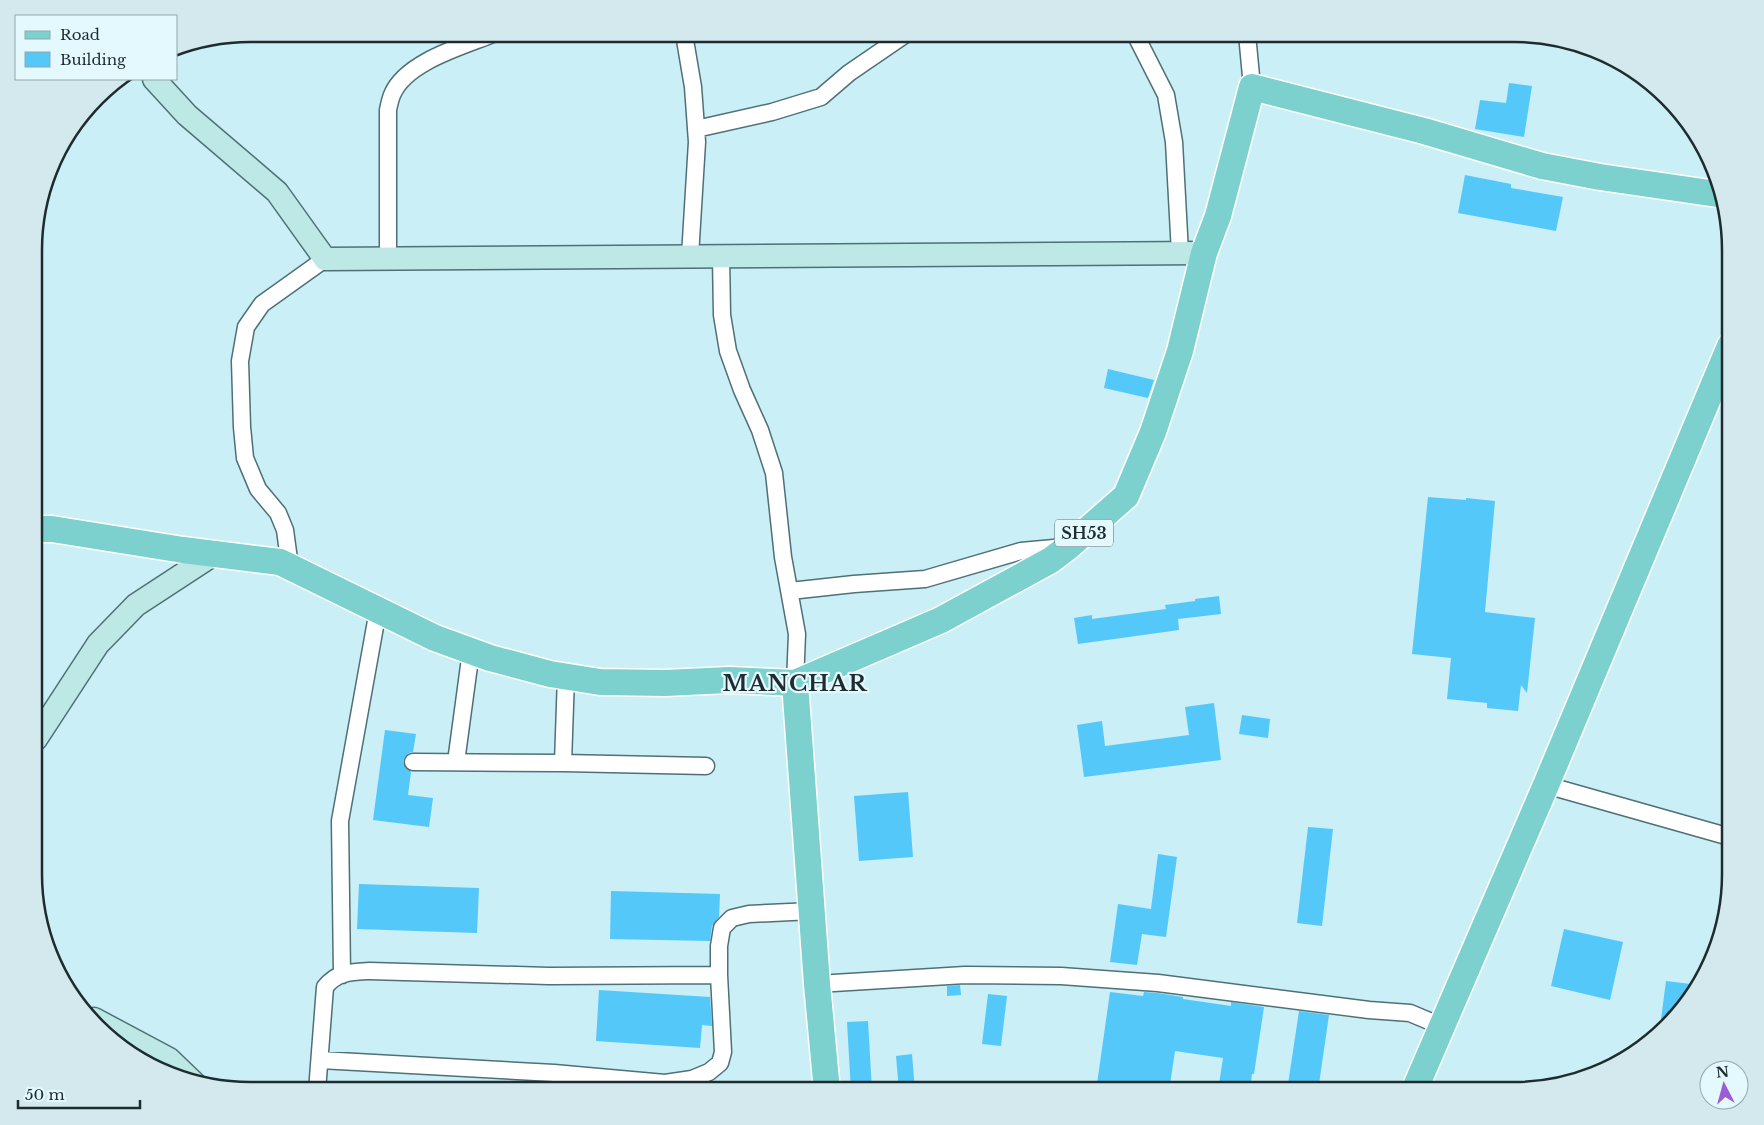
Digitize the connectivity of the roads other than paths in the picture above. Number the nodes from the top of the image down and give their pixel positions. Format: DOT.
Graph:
graph roads {
  1 [pos="472,42"];
  2 [pos="685,42"];
  3 [pos="894,42"];
  4 [pos="1139,42"];
  5 [pos="1248,42"];
  6 [pos="155,80"];
  7 [pos="1252,87"];
  8 [pos="696,129"];
  9 [pos="1713,193"];
  10 [pos="1192,253"];
  11 [pos="690,256"];
  12 [pos="720,256"];
  13 [pos="388,258"];
  14 [pos="325,259"];
  15 [pos="1722,365"];
  16 [pos="42,530"];
  17 [pos="1068,547"];
  18 [pos="214,554"];
  19 [pos="290,567"];
  20 [pos="790,591"];
  21 [pos="378,610"];
  22 [pos="471,651"];
  23 [pos="566,676"];
  24 [pos="795,683"];
  25 [pos="42,730"];
  26 [pos="412,762"];
  27 [pos="456,762"];
  28 [pos="563,762"];
  29 [pos="706,766"];
  30 [pos="1546,785"];
  31 [pos="1722,836"];
  32 [pos="812,910"];
  33 [pos="342,975"];
  34 [pos="719,975"];
  35 [pos="817,984"];
  36 [pos="108,1026"];
  37 [pos="1441,1026"];
  38 [pos="320,1060"];
  39 [pos="180,1070"];
  40 [pos="318,1082"];
  41 [pos="654,1082"];
  42 [pos="672,1082"];
  43 [pos="826,1082"];
  44 [pos="1418,1082"];
  1 -- 13 [label="street"];
  2 -- 8 [label="street"];
  3 -- 8 [label="street"];
  4 -- 10 [label="street"];
  5 -- 7 [label="street"];
  6 -- 14 [label="street"];
  7 -- 9 [label="main road"];
  7 -- 10 [label="main road, SH53"];
  8 -- 11 [label="street"];
  10 -- 12 [label="street"];
  10 -- 17 [label="main road, SH53"];
  11 -- 12 [label="street"];
  11 -- 13 [label="street"];
  12 -- 20 [label="street"];
  13 -- 14 [label="street"];
  14 -- 19 [label="street"];
  15 -- 30 [label="main road"];
  16 -- 18 [label="main road, SH53"];
  17 -- 20 [label="street"];
  17 -- 24 [label="main road, SH53"];
  18 -- 19 [label="main road, SH53"];
  18 -- 25 [label="street"];
  19 -- 21 [label="main road, SH53"];
  20 -- 24 [label="street"];
  21 -- 22 [label="main road, SH53"];
  21 -- 33 [label="street"];
  22 -- 23 [label="main road, SH53"];
  22 -- 27 [label="street"];
  23 -- 24 [label="main road, SH53"];
  23 -- 28 [label="street"];
  24 -- 32 [label="main road"];
  26 -- 27 [label="street"];
  27 -- 28 [label="street"];
  28 -- 29 [label="street"];
  30 -- 31 [label="street"];
  30 -- 37 [label="main road"];
  32 -- 34 [label="street"];
  32 -- 35 [label="main road"];
  33 -- 34 [label="street"];
  33 -- 38 [label="street"];
  34 -- 42 [label="street"];
  35 -- 37 [label="street"];
  35 -- 43 [label="main road"];
  36 -- 39 [label="street"];
  37 -- 44 [label="main road"];
  38 -- 40 [label="street"];
  38 -- 41 [label="street"];
}
